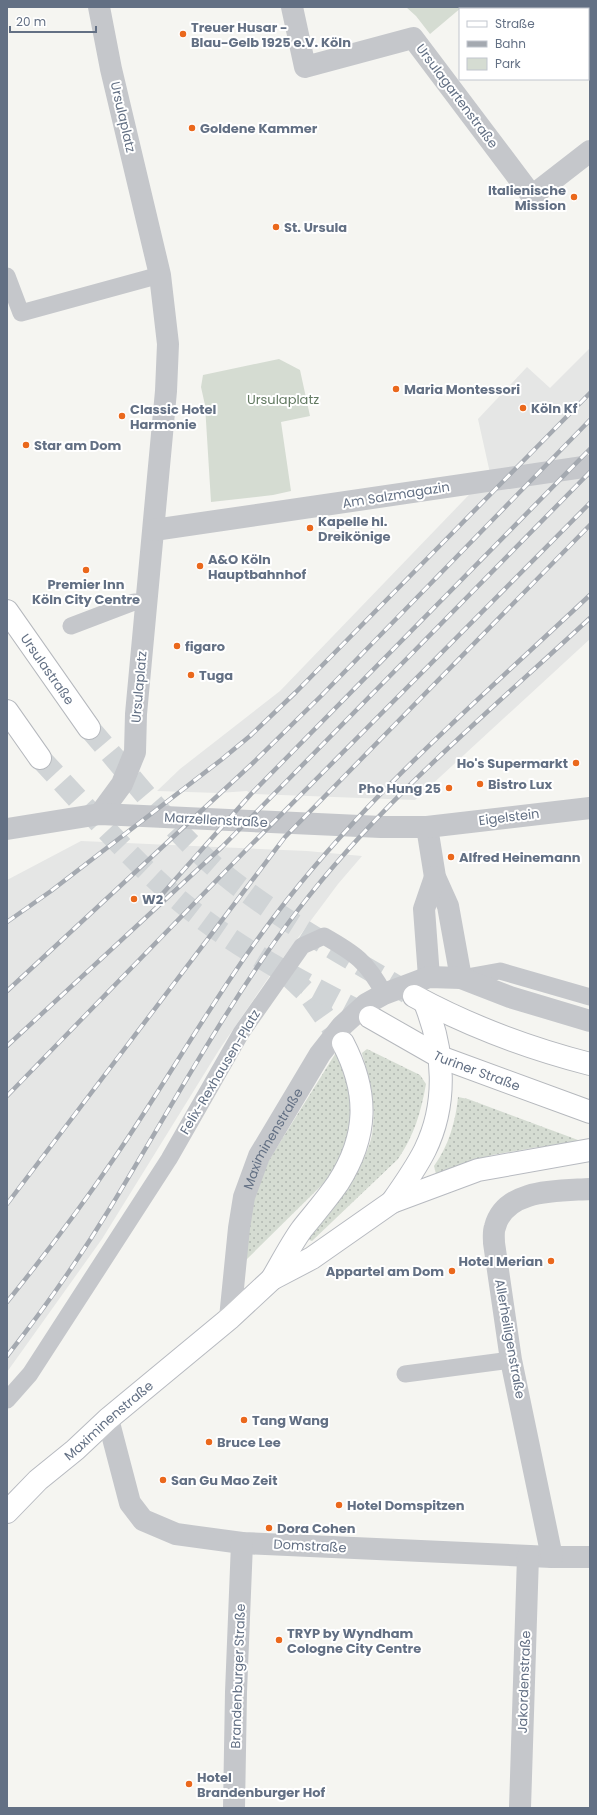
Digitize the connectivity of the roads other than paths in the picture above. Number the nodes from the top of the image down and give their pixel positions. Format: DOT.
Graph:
graph roads {
  1 [pos="99,7"];
  2 [pos="292,7"];
  3 [pos="590,151"];
  4 [pos="160,275"];
  5 [pos="7,276"];
  6 [pos="590,466"];
  7 [pos="154,530"];
  8 [pos="147,604"];
  9 [pos="7,611"];
  10 [pos="71,626"];
  11 [pos="7,710"];
  12 [pos="90,728"];
  13 [pos="40,758"];
  14 [pos="590,808"];
  15 [pos="100,814"];
  16 [pos="427,827"];
  17 [pos="7,829"];
  18 [pos="435,876"];
  19 [pos="429,977"];
  20 [pos="461,978"];
  21 [pos="384,994"];
  22 [pos="590,996"];
  23 [pos="370,1017"];
  24 [pos="590,1021"];
  25 [pos="344,1043"];
  26 [pos="440,1057"];
  27 [pos="590,1064"];
  28 [pos="590,1112"];
  29 [pos="590,1150"];
  30 [pos="590,1189"];
  31 [pos="392,1202"];
  32 [pos="272,1279"];
  33 [pos="230,1318"];
  34 [pos="512,1360"];
  35 [pos="404,1374"];
  36 [pos="7,1400"];
  37 [pos="108,1418"];
  38 [pos="7,1511"];
  39 [pos="242,1543"];
  40 [pos="528,1556"];
  41 [pos="552,1557"];
  42 [pos="590,1557"];
  43 [pos="234,1808"];
  44 [pos="520,1808"];
  1 -- 4 [label="street, Ursulaplatz"];
  2 -- 3 [label="street, Ursulagartenstraße"];
  4 -- 5 [label="lane"];
  4 -- 7 [label="street, Ursulaplatz"];
  6 -- 7 [label="street, Am Salzmagazin"];
  7 -- 8 [label="street, Ursulaplatz"];
  8 -- 10 [label="lane"];
  8 -- 15 [label="street, Ursulaplatz"];
  9 -- 12 [label="main road, Ursulastraße"];
  11 -- 13 [label="main road"];
  14 -- 16 [label="street, Eigelstein"];
  15 -- 16 [label="street, Marzellenstraße"];
  15 -- 17 [label="street, Marzellenstraße"];
  16 -- 18 [label="street"];
  18 -- 19 [label="street"];
  18 -- 20 [label="street"];
  19 -- 20 [label="street"];
  19 -- 21 [label="street"];
  20 -- 22 [label="lane"];
  20 -- 24 [label="street"];
  21 -- 33 [label="street, Maximinenstraße"];
  21 -- 36 [label="lane, Felix-Rexhausen-Platz"];
  23 -- 26 [label="main road, Turiner Straße"];
  25 -- 32 [label="main road, Maximinenstraße"];
  26 -- 27 [label="main road, Maximinenstraße"];
  26 -- 28 [label="main road, Turiner Straße"];
  26 -- 31 [label="main road, Maximinenstraße"];
  29 -- 31 [label="main road, Maximinenstraße"];
  30 -- 34 [label="street, Allerheiligenstraße"];
  31 -- 32 [label="main road, Maximinenstraße"];
  32 -- 33 [label="main road, Maximinenstraße"];
  33 -- 37 [label="main road, Maximinenstraße"];
  34 -- 35 [label="lane"];
  34 -- 41 [label="street, Allerheiligenstraße"];
  37 -- 38 [label="main road, Maximinenstraße"];
  37 -- 39 [label="street, Domstraße"];
  39 -- 40 [label="street, Domstraße"];
  39 -- 43 [label="street, Brandenburger Straße"];
  40 -- 41 [label="street, Domstraße"];
  40 -- 44 [label="street, Jakordenstraße"];
  41 -- 42 [label="street, Domstraße"];
}
